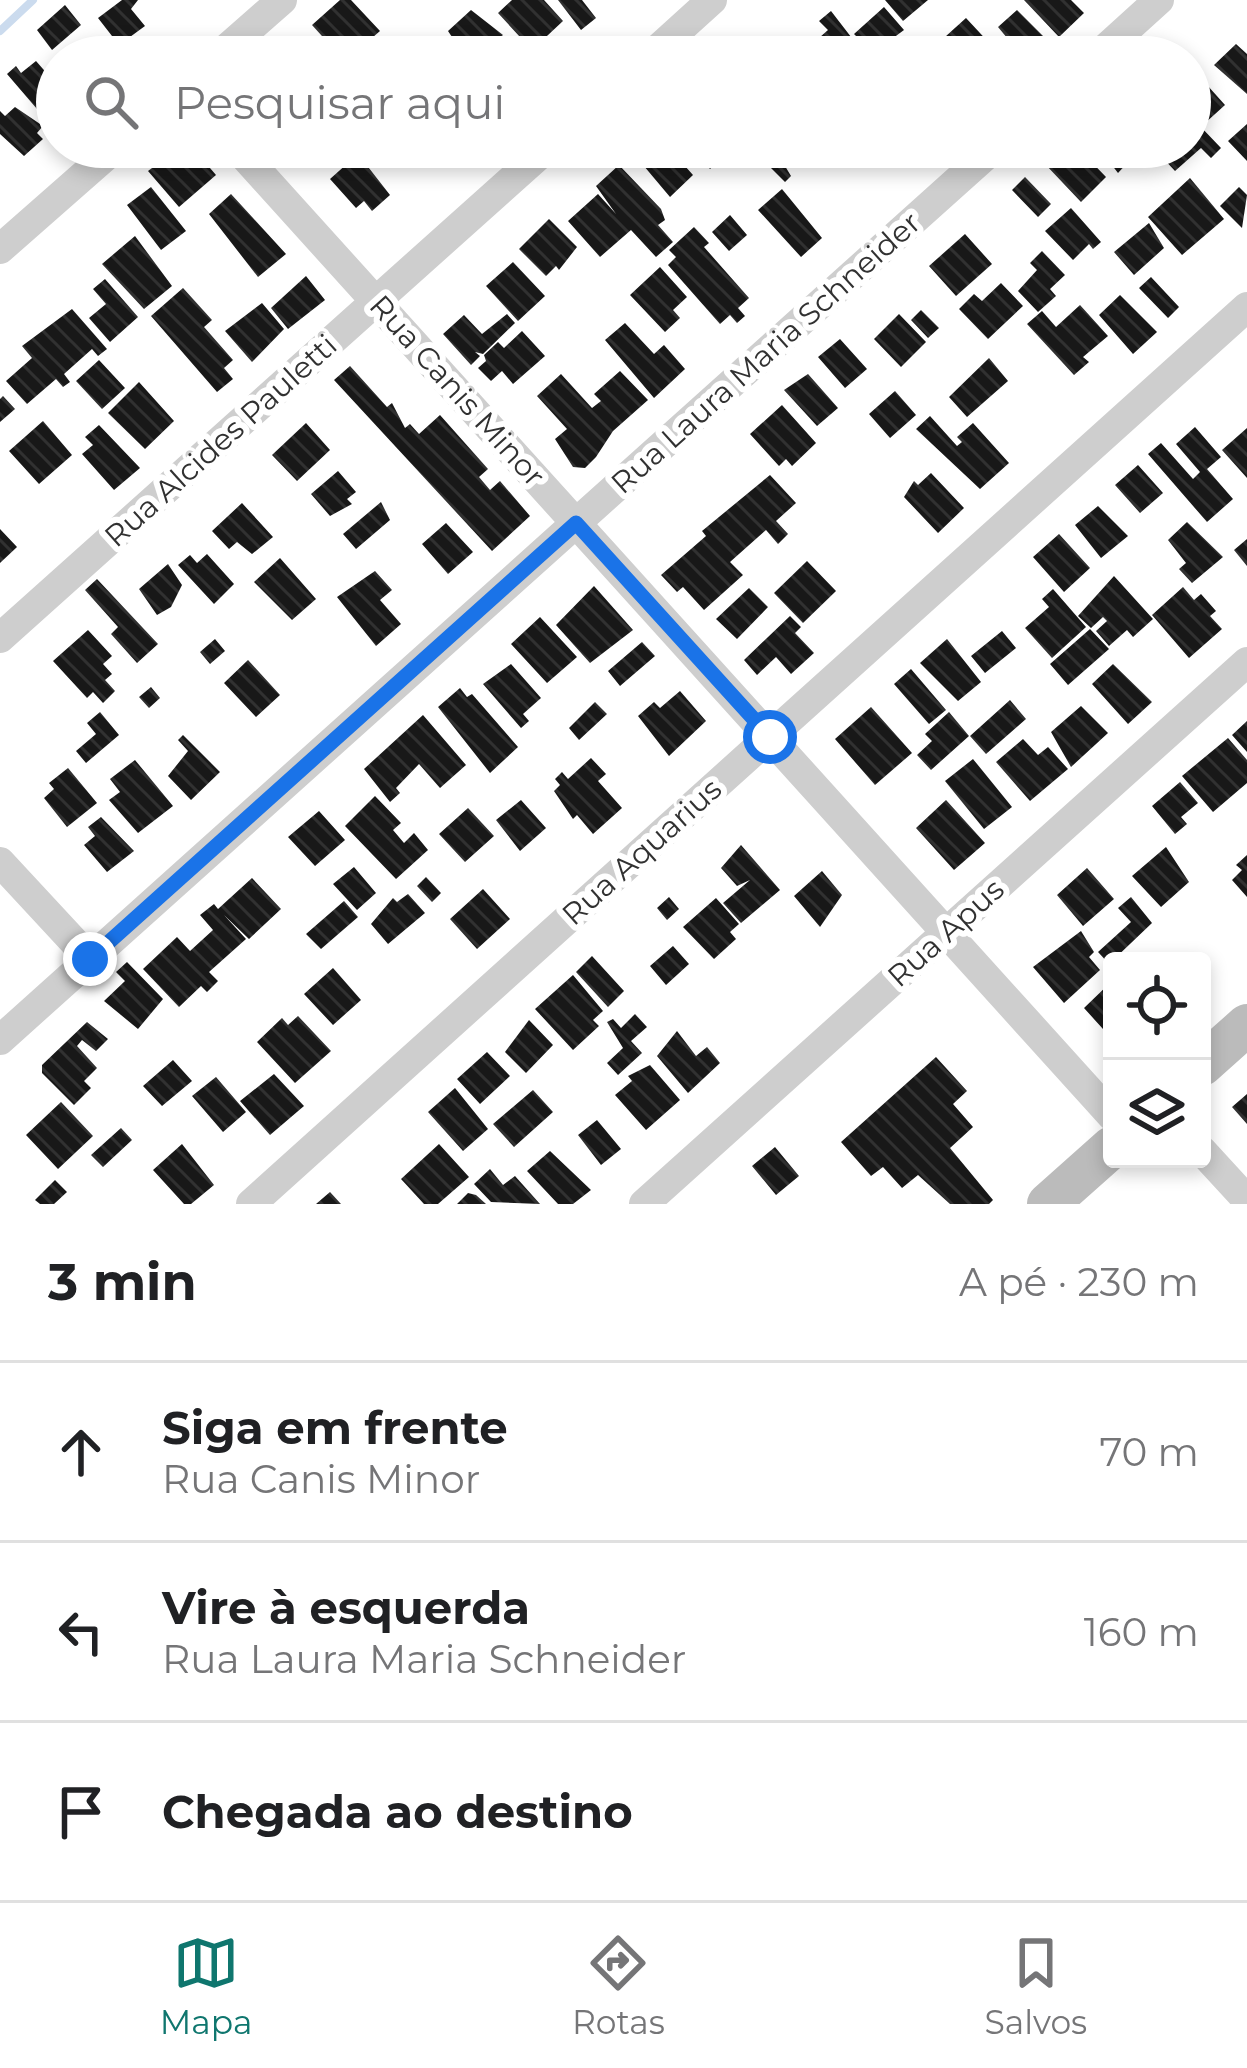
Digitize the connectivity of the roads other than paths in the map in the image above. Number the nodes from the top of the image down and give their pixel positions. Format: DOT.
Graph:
graph roads {
  1 [pos="281,0"];
  2 [pos="712,0"];
  3 [pos="1159,0"];
  4 [pos="241,36"];
  5 [pos="672,36"];
  6 [pos="1119,36"];
  7 [pos="92,168"];
  8 [pos="255,168"];
  9 [pos="525,168"];
  10 [pos="972,168"];
  11 [pos="0,249"];
  12 [pos="376,302"];
  13 [pos="1247,307"];
  14 [pos="576,523"];
  15 [pos="0,638"];
  16 [pos="1247,662"];
  17 [pos="770,737"];
  18 [pos="0,862"];
  19 [pos="946,933"];
  20 [pos="90,959"];
  21 [pos="1247,1025"];
  22 [pos="0,1040"];
  23 [pos="1208,1060"];
  24 [pos="1103,1106"];
  25 [pos="1103,1155"];
  26 [pos="1211,1161"];
  27 [pos="1247,1200"];
  28 [pos="250,1204"];
  29 [pos="644,1204"];
  30 [pos="1048,1204"];
  1 -- 4 [label="street"];
  2 -- 5 [label="street"];
  3 -- 6 [label="street"];
  7 -- 11 [label="street"];
  8 -- 12 [label="street, Rua Canis Minor"];
  9 -- 12 [label="street, Rua Alcides Pauletti"];
  10 -- 14 [label="street, Rua Laura Maria Schneider"];
  12 -- 14 [label="street, Rua Canis Minor"];
  12 -- 15 [label="street, Rua Alcides Pauletti"];
  13 -- 17 [label="street, Rua Aquarius"];
  14 -- 17 [label="street, Rua Canis Minor"];
  14 -- 20 [label="street, Rua Laura Maria Schneider"];
  16 -- 19 [label="street, Rua Apus"];
  17 -- 19 [label="street, Rua Canis Minor"];
  17 -- 28 [label="street, Rua Aquarius"];
  18 -- 20 [label="street"];
  19 -- 24 [label="street, Rua Canis Minor"];
  19 -- 29 [label="street, Rua Apus"];
  20 -- 22 [label="street, Rua Laura Maria Schneider"];
  21 -- 23 [label="main road"];
  25 -- 30 [label="main road"];
  26 -- 27 [label="street"];
}
